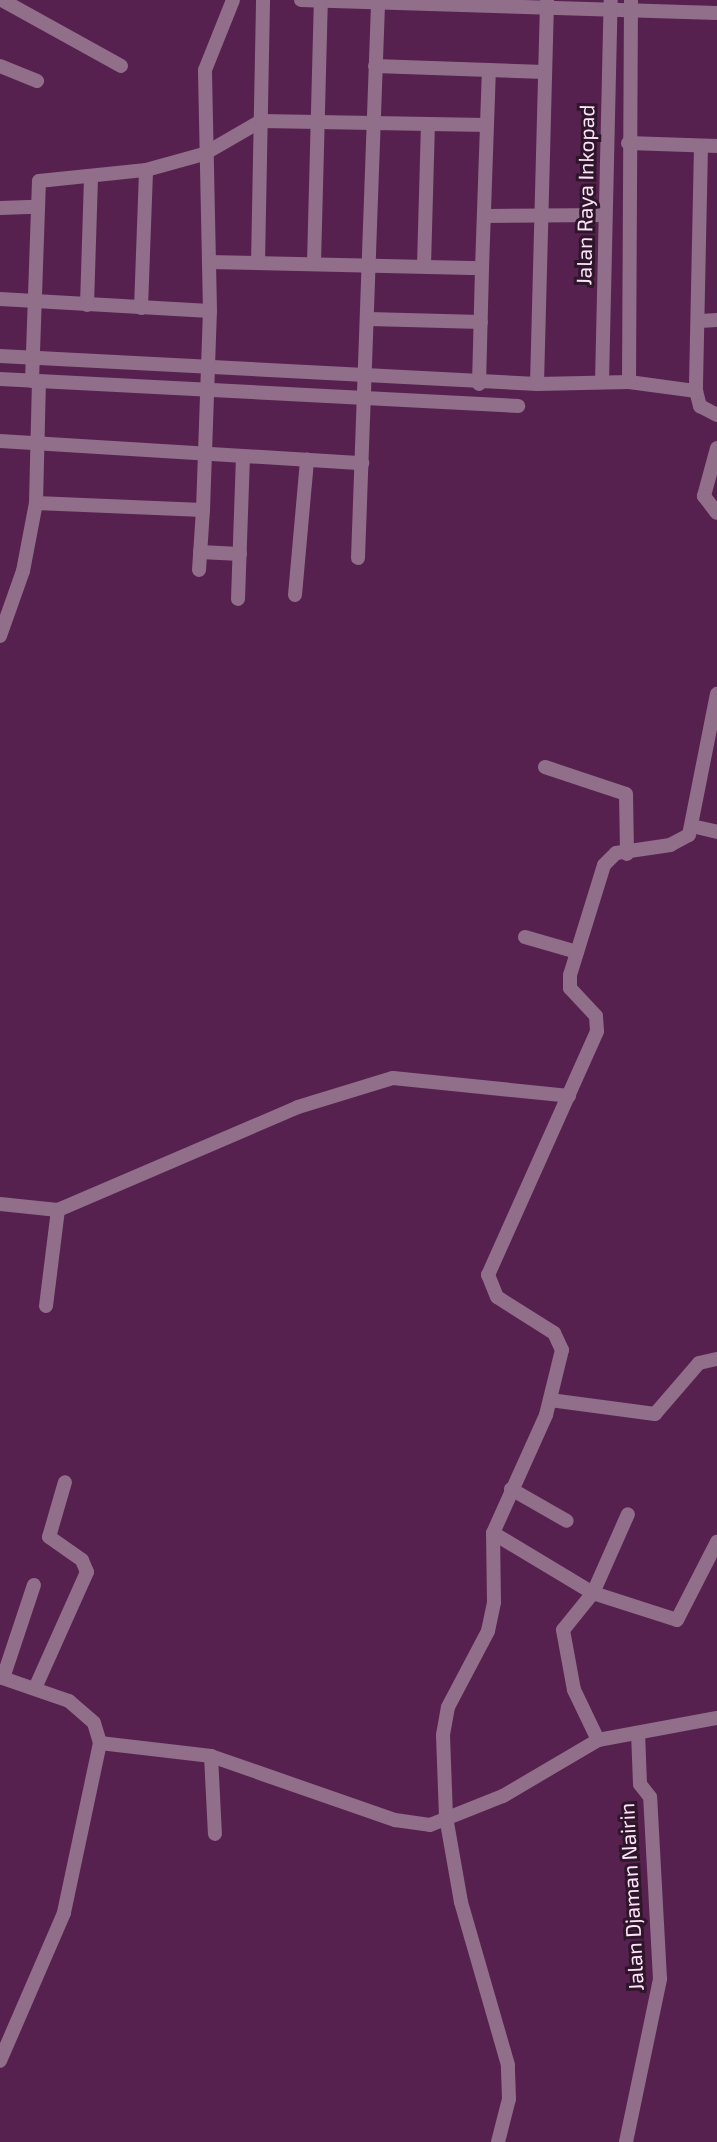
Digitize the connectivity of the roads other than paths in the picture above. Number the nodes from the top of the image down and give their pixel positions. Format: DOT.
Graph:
graph roads {
  1 [pos="2,0"];
  2 [pos="233,0"];
  3 [pos="263,0"];
  4 [pos="301,0"];
  5 [pos="321,1"];
  6 [pos="491,3"];
  7 [pos="547,3"];
  8 [pos="610,4"];
  9 [pos="377,5"];
  10 [pos="631,5"];
  11 [pos="717,13"];
  12 [pos="375,65"];
  13 [pos="0,66"];
  14 [pos="121,66"];
  15 [pos="489,70"];
  16 [pos="544,72"];
  17 [pos="37,81"];
  18 [pos="261,121"];
  19 [pos="317,121"];
  20 [pos="373,123"];
  21 [pos="428,124"];
  22 [pos="485,125"];
  23 [pos="628,143"];
  24 [pos="701,146"];
  25 [pos="717,146"];
  26 [pos="204,154"];
  27 [pos="146,170"];
  28 [pos="91,178"];
  29 [pos="36,206"];
  30 [pos="0,208"];
  31 [pos="541,214"];
  32 [pos="605,215"];
  33 [pos="485,216"];
  34 [pos="209,262"];
  35 [pos="258,263"];
  36 [pos="314,264"];
  37 [pos="371,264"];
  38 [pos="424,266"];
  39 [pos="482,268"];
  40 [pos="0,299"];
  41 [pos="33,302"];
  42 [pos="88,305"];
  43 [pos="141,308"];
  44 [pos="210,311"];
  45 [pos="369,319"];
  46 [pos="717,320"];
  47 [pos="700,321"];
  48 [pos="481,322"];
  49 [pos="0,356"];
  50 [pos="33,371"];
  51 [pos="208,378"];
  52 [pos="367,378"];
  53 [pos="0,379"];
  54 [pos="602,382"];
  55 [pos="629,382"];
  56 [pos="479,384"];
  57 [pos="537,384"];
  58 [pos="696,391"];
  59 [pos="366,398"];
  60 [pos="518,406"];
  61 [pos="717,415"];
  62 [pos="0,441"];
  63 [pos="35,444"];
  64 [pos="717,448"];
  65 [pos="206,454"];
  66 [pos="243,457"];
  67 [pos="307,460"];
  68 [pos="362,463"];
  69 [pos="36,503"];
  70 [pos="202,510"];
  71 [pos="717,513"];
  72 [pos="200,552"];
  73 [pos="240,554"];
  74 [pos="358,558"];
  75 [pos="199,570"];
  76 [pos="295,595"];
  77 [pos="238,599"];
  78 [pos="0,636"];
  79 [pos="717,694"];
  80 [pos="714,734"];
  81 [pos="545,766"];
  82 [pos="711,769"];
  83 [pos="692,826"];
  84 [pos="717,832"];
  85 [pos="627,854"];
  86 [pos="526,937"];
  87 [pos="577,952"];
  88 [pos="569,1096"];
  89 [pos="0,1203"];
  90 [pos="58,1210"];
  91 [pos="46,1306"];
  92 [pos="717,1359"];
  93 [pos="550,1400"];
  94 [pos="65,1482"];
  95 [pos="511,1489"];
  96 [pos="628,1514"];
  97 [pos="567,1521"];
  98 [pos="493,1533"];
  99 [pos="717,1542"];
  100 [pos="34,1586"];
  101 [pos="593,1593"];
  102 [pos="1,1677"];
  103 [pos="36,1686"];
  104 [pos="717,1718"];
  105 [pos="638,1733"];
  106 [pos="598,1740"];
  107 [pos="100,1743"];
  108 [pos="211,1756"];
  109 [pos="446,1817"];
  110 [pos="215,1834"];
  111 [pos="4,2042"];
  112 [pos="0,2061"];
  113 [pos="498,2142"];
  114 [pos="626,2142"];
  1 -- 14 [label="street"];
  2 -- 26 [label="street"];
  3 -- 18 [label="street"];
  4 -- 5 [label="street"];
  5 -- 9 [label="street"];
  5 -- 19 [label="street"];
  6 -- 7 [label="street"];
  6 -- 9 [label="street"];
  7 -- 8 [label="street"];
  7 -- 16 [label="street"];
  8 -- 10 [label="street"];
  8 -- 32 [label="street, Jalan Raya Inkopad"];
  9 -- 12 [label="street"];
  10 -- 11 [label="street"];
  10 -- 23 [label="street, Jalan Raya Inkopad"];
  12 -- 15 [label="street"];
  12 -- 20 [label="street"];
  13 -- 17 [label="street"];
  15 -- 16 [label="street"];
  15 -- 22 [label="street"];
  16 -- 31 [label="street"];
  18 -- 19 [label="street"];
  18 -- 26 [label="street"];
  18 -- 35 [label="street"];
  19 -- 20 [label="street"];
  19 -- 36 [label="street"];
  20 -- 21 [label="street"];
  20 -- 37 [label="street"];
  21 -- 22 [label="street"];
  21 -- 38 [label="street"];
  22 -- 33 [label="street"];
  23 -- 24 [label="street"];
  23 -- 55 [label="street, Jalan Raya Inkopad"];
  24 -- 25 [label="street"];
  24 -- 47 [label="street"];
  26 -- 27 [label="street"];
  26 -- 34 [label="street"];
  27 -- 28 [label="street"];
  27 -- 43 [label="street"];
  28 -- 29 [label="street"];
  28 -- 42 [label="street"];
  29 -- 30 [label="street"];
  29 -- 41 [label="street"];
  31 -- 32 [label="street"];
  31 -- 33 [label="street"];
  31 -- 57 [label="street"];
  32 -- 54 [label="street, Jalan Raya Inkopad"];
  33 -- 39 [label="street"];
  34 -- 35 [label="street"];
  34 -- 44 [label="street"];
  35 -- 36 [label="street"];
  36 -- 37 [label="street"];
  37 -- 38 [label="street"];
  37 -- 45 [label="street"];
  38 -- 39 [label="street"];
  39 -- 48 [label="street"];
  40 -- 41 [label="street"];
  41 -- 42 [label="street"];
  41 -- 50 [label="street"];
  42 -- 43 [label="street"];
  43 -- 44 [label="street"];
  44 -- 51 [label="street"];
  45 -- 48 [label="street"];
  45 -- 52 [label="street"];
  46 -- 47 [label="street"];
  47 -- 58 [label="street"];
  48 -- 56 [label="street"];
  49 -- 50 [label="street"];
  50 -- 51 [label="street"];
  50 -- 51 [label="street"];
  50 -- 53 [label="street"];
  50 -- 63 [label="street"];
  51 -- 52 [label="street"];
  51 -- 59 [label="street"];
  51 -- 65 [label="street"];
  52 -- 56 [label="street"];
  52 -- 59 [label="street"];
  54 -- 55 [label="street"];
  54 -- 57 [label="street"];
  55 -- 58 [label="street"];
  56 -- 57 [label="street"];
  58 -- 61 [label="street"];
  59 -- 60 [label="street"];
  59 -- 68 [label="street"];
  62 -- 63 [label="street"];
  63 -- 65 [label="street"];
  63 -- 69 [label="street"];
  64 -- 71 [label="street"];
  65 -- 66 [label="street"];
  65 -- 70 [label="street"];
  66 -- 67 [label="street"];
  66 -- 73 [label="street"];
  67 -- 68 [label="street"];
  67 -- 76 [label="street"];
  68 -- 74 [label="street"];
  69 -- 70 [label="street"];
  69 -- 78 [label="street"];
  70 -- 72 [label="street"];
  72 -- 73 [label="street"];
  72 -- 75 [label="street"];
  73 -- 77 [label="street"];
  79 -- 80 [label="street"];
  80 -- 82 [label="street"];
  81 -- 85 [label="street"];
  82 -- 83 [label="street"];
  83 -- 84 [label="street"];
  83 -- 85 [label="street"];
  85 -- 87 [label="street"];
  86 -- 87 [label="street"];
  87 -- 88 [label="street"];
  88 -- 90 [label="street"];
  88 -- 93 [label="street"];
  89 -- 90 [label="street"];
  90 -- 91 [label="street"];
  92 -- 93 [label="street"];
  93 -- 95 [label="street"];
  94 -- 103 [label="street"];
  95 -- 97 [label="street"];
  95 -- 98 [label="street"];
  96 -- 101 [label="street"];
  98 -- 101 [label="street"];
  98 -- 109 [label="street"];
  99 -- 101 [label="street"];
  100 -- 102 [label="street"];
  101 -- 106 [label="street"];
  102 -- 103 [label="street"];
  103 -- 107 [label="street"];
  104 -- 105 [label="street"];
  105 -- 106 [label="street"];
  105 -- 114 [label="street, Jalan Djaman Nairin"];
  106 -- 109 [label="street"];
  107 -- 108 [label="street"];
  107 -- 111 [label="street"];
  108 -- 109 [label="street"];
  108 -- 110 [label="street"];
  109 -- 113 [label="street"];
  111 -- 112 [label="street"];
}
